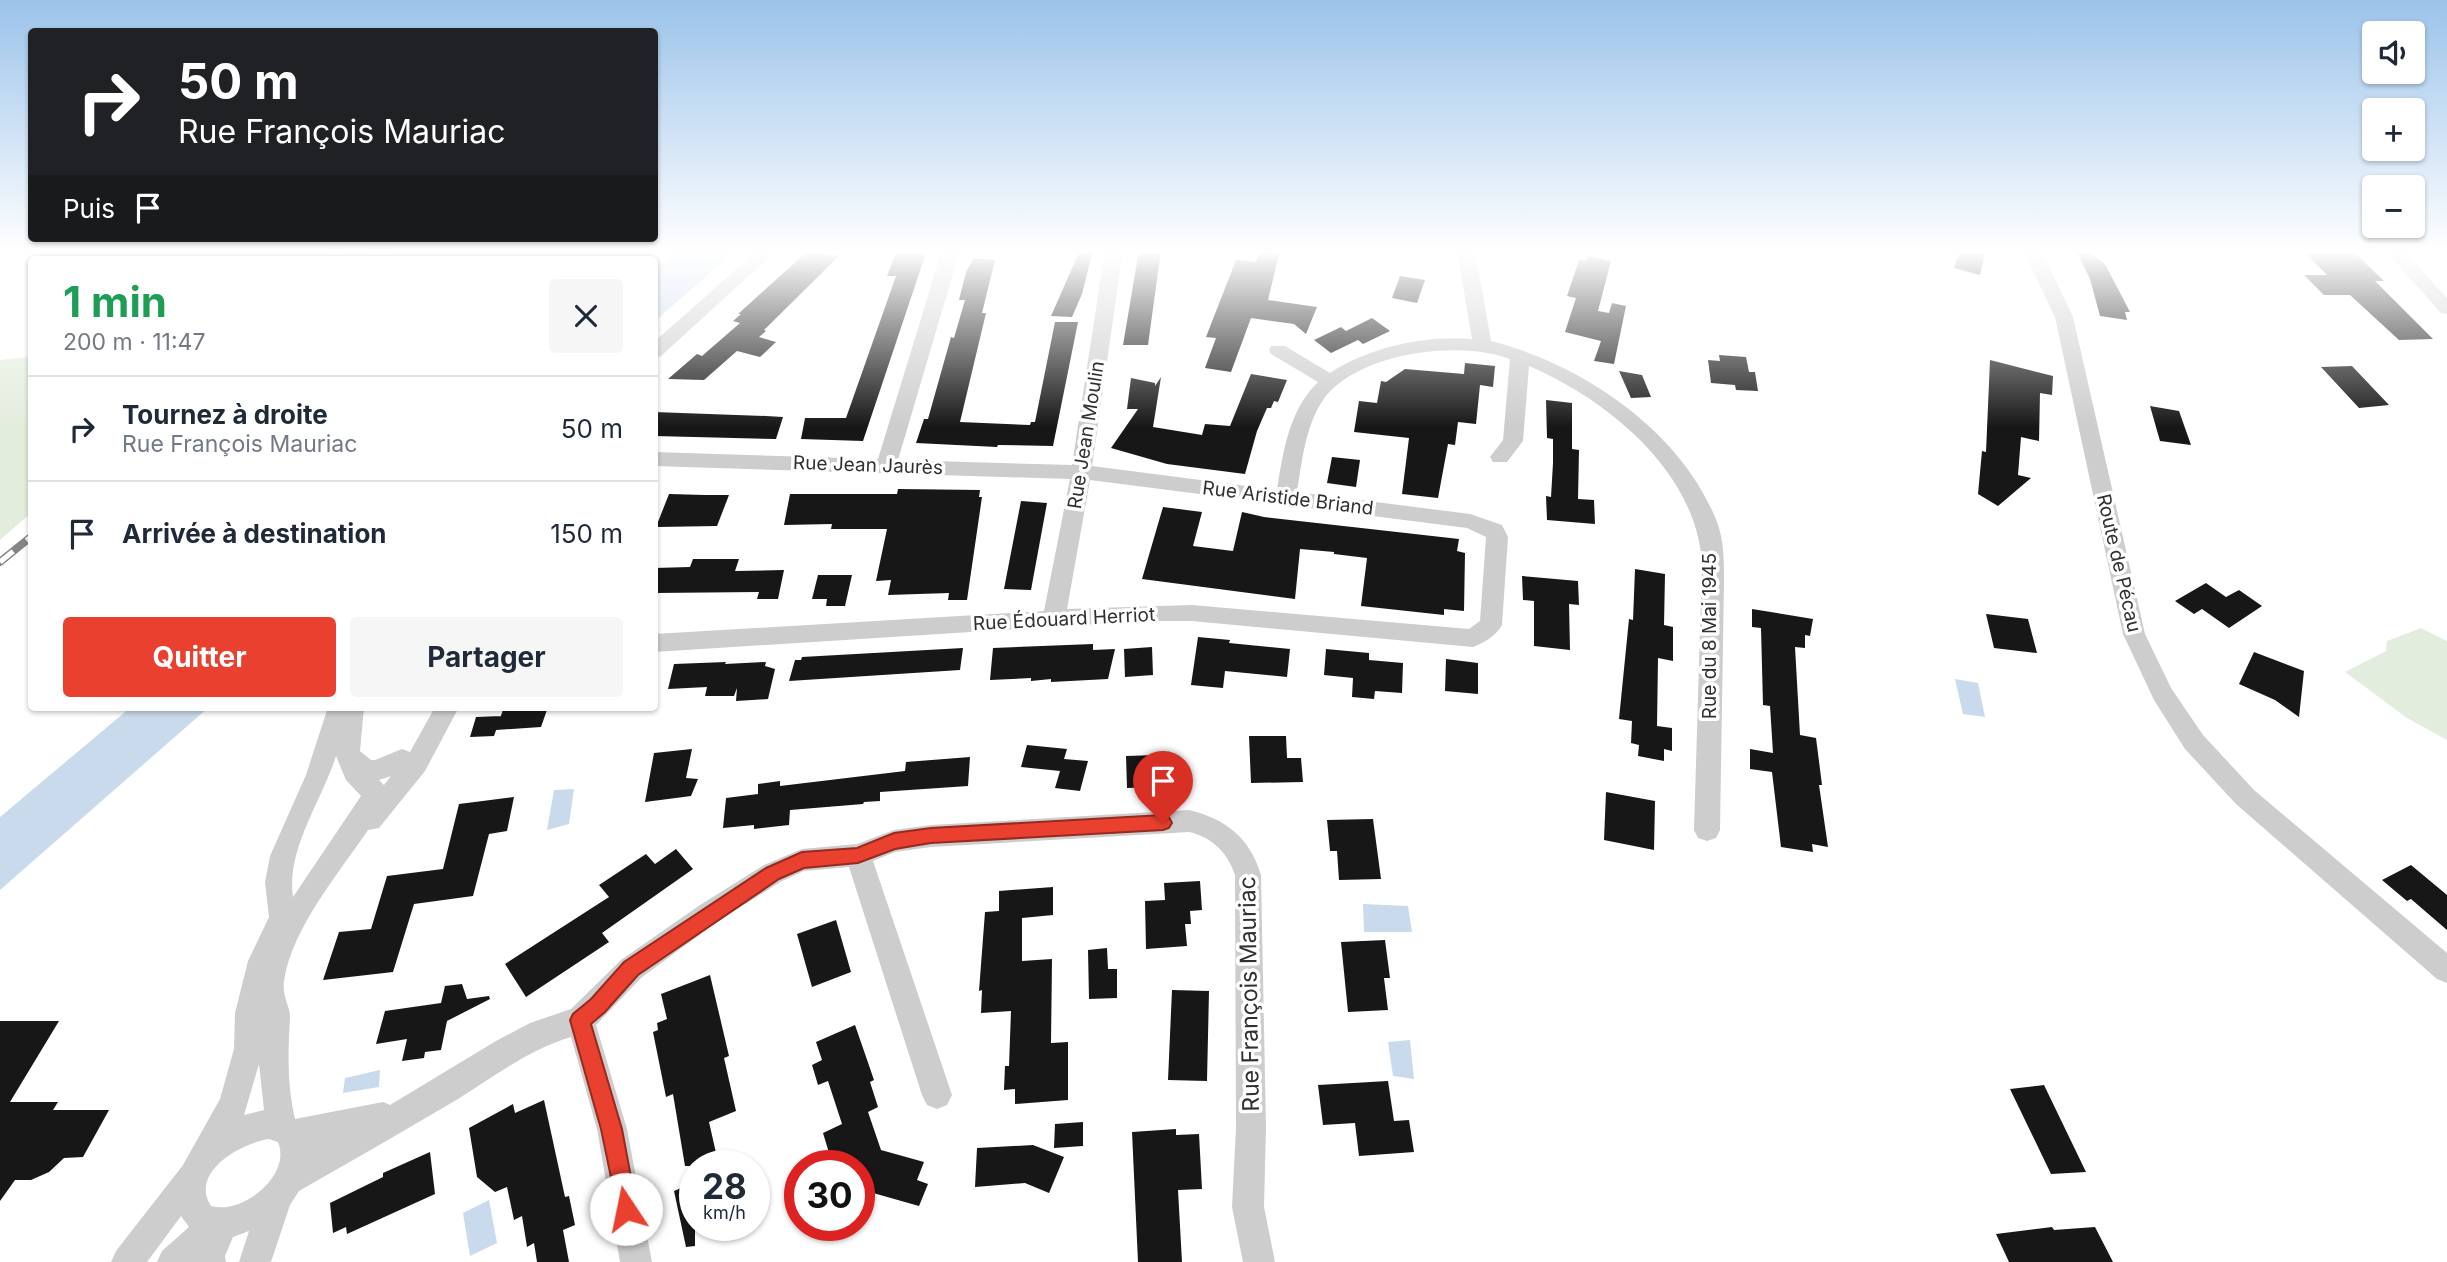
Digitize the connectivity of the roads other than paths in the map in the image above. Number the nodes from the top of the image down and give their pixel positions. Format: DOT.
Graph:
graph roads {
  1 [pos="702,309"];
  2 [pos="933,309"];
  3 [pos="1105,309"];
  4 [pos="1476,309"];
  5 [pos="2060,309"];
  6 [pos="1482,345"];
  7 [pos="658,348"];
  8 [pos="1278,350"];
  9 [pos="1520,355"];
  10 [pos="1330,381"];
  11 [pos="1500,457"];
  12 [pos="658,459"];
  13 [pos="886,466"];
  14 [pos="1081,472"];
  15 [pos="1286,497"];
  16 [pos="1054,619"];
  17 [pos="1473,638"];
  18 [pos="658,643"];
  19 [pos="340,711"];
  20 [pos="351,711"];
  21 [pos="442,715"];
  22 [pos="346,753"];
  23 [pos="402,759"];
  24 [pos="374,790"];
  25 [pos="1707,830"];
  26 [pos="858,855"];
  27 [pos="282,917"];
  28 [pos="2447,970"];
  29 [pos="276,1013"];
  30 [pos="580,1020"];
  31 [pos="937,1096"];
  32 [pos="407,1111"];
  33 [pos="287,1132"];
  34 [pos="201,1164"];
  35 [pos="283,1188"];
  36 [pos="219,1224"];
  37 [pos="127,1262"];
  38 [pos="173,1262"];
  39 [pos="210,1262"];
  40 [pos="255,1262"];
  41 [pos="636,1262"];
  42 [pos="1259,1262"];
  1 -- 7 [label="street"];
  2 -- 13 [label="street"];
  3 -- 14 [label="street, Rue Jean Moulin"];
  4 -- 6 [label="street"];
  5 -- 28 [label="street, Route de Pécau"];
  6 -- 9 [label="street, Rue du 8 Mai 1945"];
  6 -- 10 [label="street, Rue du 8 Mai 1945"];
  8 -- 10 [label="street"];
  9 -- 11 [label="street"];
  9 -- 25 [label="street, Rue du 8 Mai 1945"];
  10 -- 15 [label="street, Rue du 8 Mai 1945"];
  12 -- 13 [label="street, Rue Jean Jaurès"];
  13 -- 14 [label="street, Rue Jean Jaurès"];
  14 -- 15 [label="street, Rue Aristide Briand"];
  14 -- 16 [label="street, Rue Jean Moulin"];
  15 -- 17 [label="street, Rue Aristide Briand"];
  16 -- 17 [label="street, Rue Édouard Herriot"];
  16 -- 18 [label="street, Rue Édouard Herriot"];
  19 -- 27 [label="street"];
  20 -- 22 [label="street"];
  21 -- 23 [label="street"];
  21 -- 29 [label="street"];
  22 -- 23 [label="street"];
  22 -- 24 [label="street"];
  23 -- 24 [label="street"];
  24 -- 27 [label="street"];
  24 -- 29 [label="street"];
  26 -- 30 [label="street, Rue François Mauriac"];
  26 -- 31 [label="street"];
  26 -- 42 [label="street, Rue François Mauriac"];
  27 -- 34 [label="street"];
  29 -- 33 [label="street"];
  30 -- 32 [label="street, Rue François Mauriac"];
  30 -- 41 [label="street"];
  32 -- 33 [label="street"];
  32 -- 35 [label="street, Rue François Mauriac"];
  33 -- 34 [label="street"];
  33 -- 35 [label="street"];
  34 -- 36 [label="street"];
  34 -- 37 [label="street"];
  35 -- 36 [label="street"];
  35 -- 40 [label="street"];
  36 -- 38 [label="street"];
  36 -- 39 [label="street"];
}
